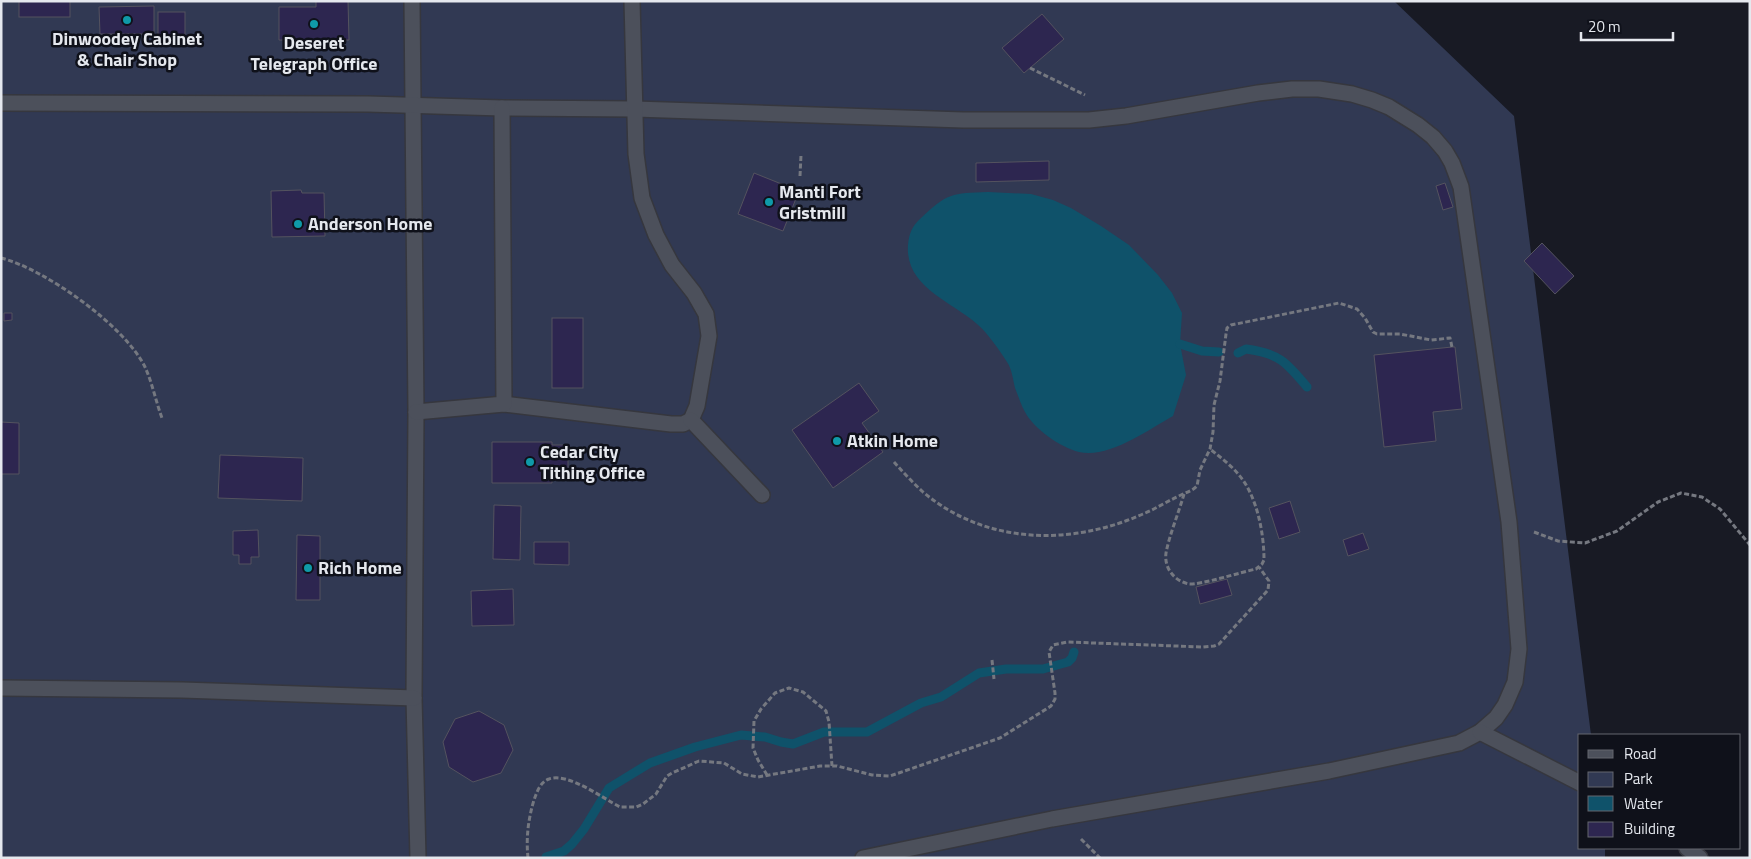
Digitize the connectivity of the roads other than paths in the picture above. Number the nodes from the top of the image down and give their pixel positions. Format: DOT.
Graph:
graph roads {
  1 [pos="412,1"];
  2 [pos="632,1"];
  3 [pos="1,103"];
  4 [pos="412,104"];
  5 [pos="502,108"];
  6 [pos="635,109"];
  7 [pos="504,404"];
  8 [pos="416,412"];
  9 [pos="691,420"];
  10 [pos="762,495"];
  11 [pos="1,688"];
  12 [pos="414,698"];
  13 [pos="1480,732"];
  14 [pos="1578,782"];
  15 [pos="1688,849"];
  16 [pos="418,858"];
  17 [pos="863,858"];
  18 [pos="1700,858"];
  1 -- 4 [label="lane"];
  2 -- 6 [label="lane"];
  3 -- 4 [label="lane"];
  4 -- 5 [label="lane"];
  4 -- 8 [label="lane"];
  5 -- 6 [label="lane"];
  5 -- 7 [label="lane"];
  6 -- 9 [label="lane"];
  6 -- 13 [label="lane"];
  7 -- 8 [label="lane"];
  7 -- 9 [label="lane"];
  8 -- 12 [label="lane"];
  9 -- 10 [label="lane"];
  11 -- 12 [label="lane"];
  12 -- 16 [label="lane"];
  13 -- 14 [label="lane"];
  13 -- 17 [label="lane"];
  15 -- 18 [label="lane"];
}
